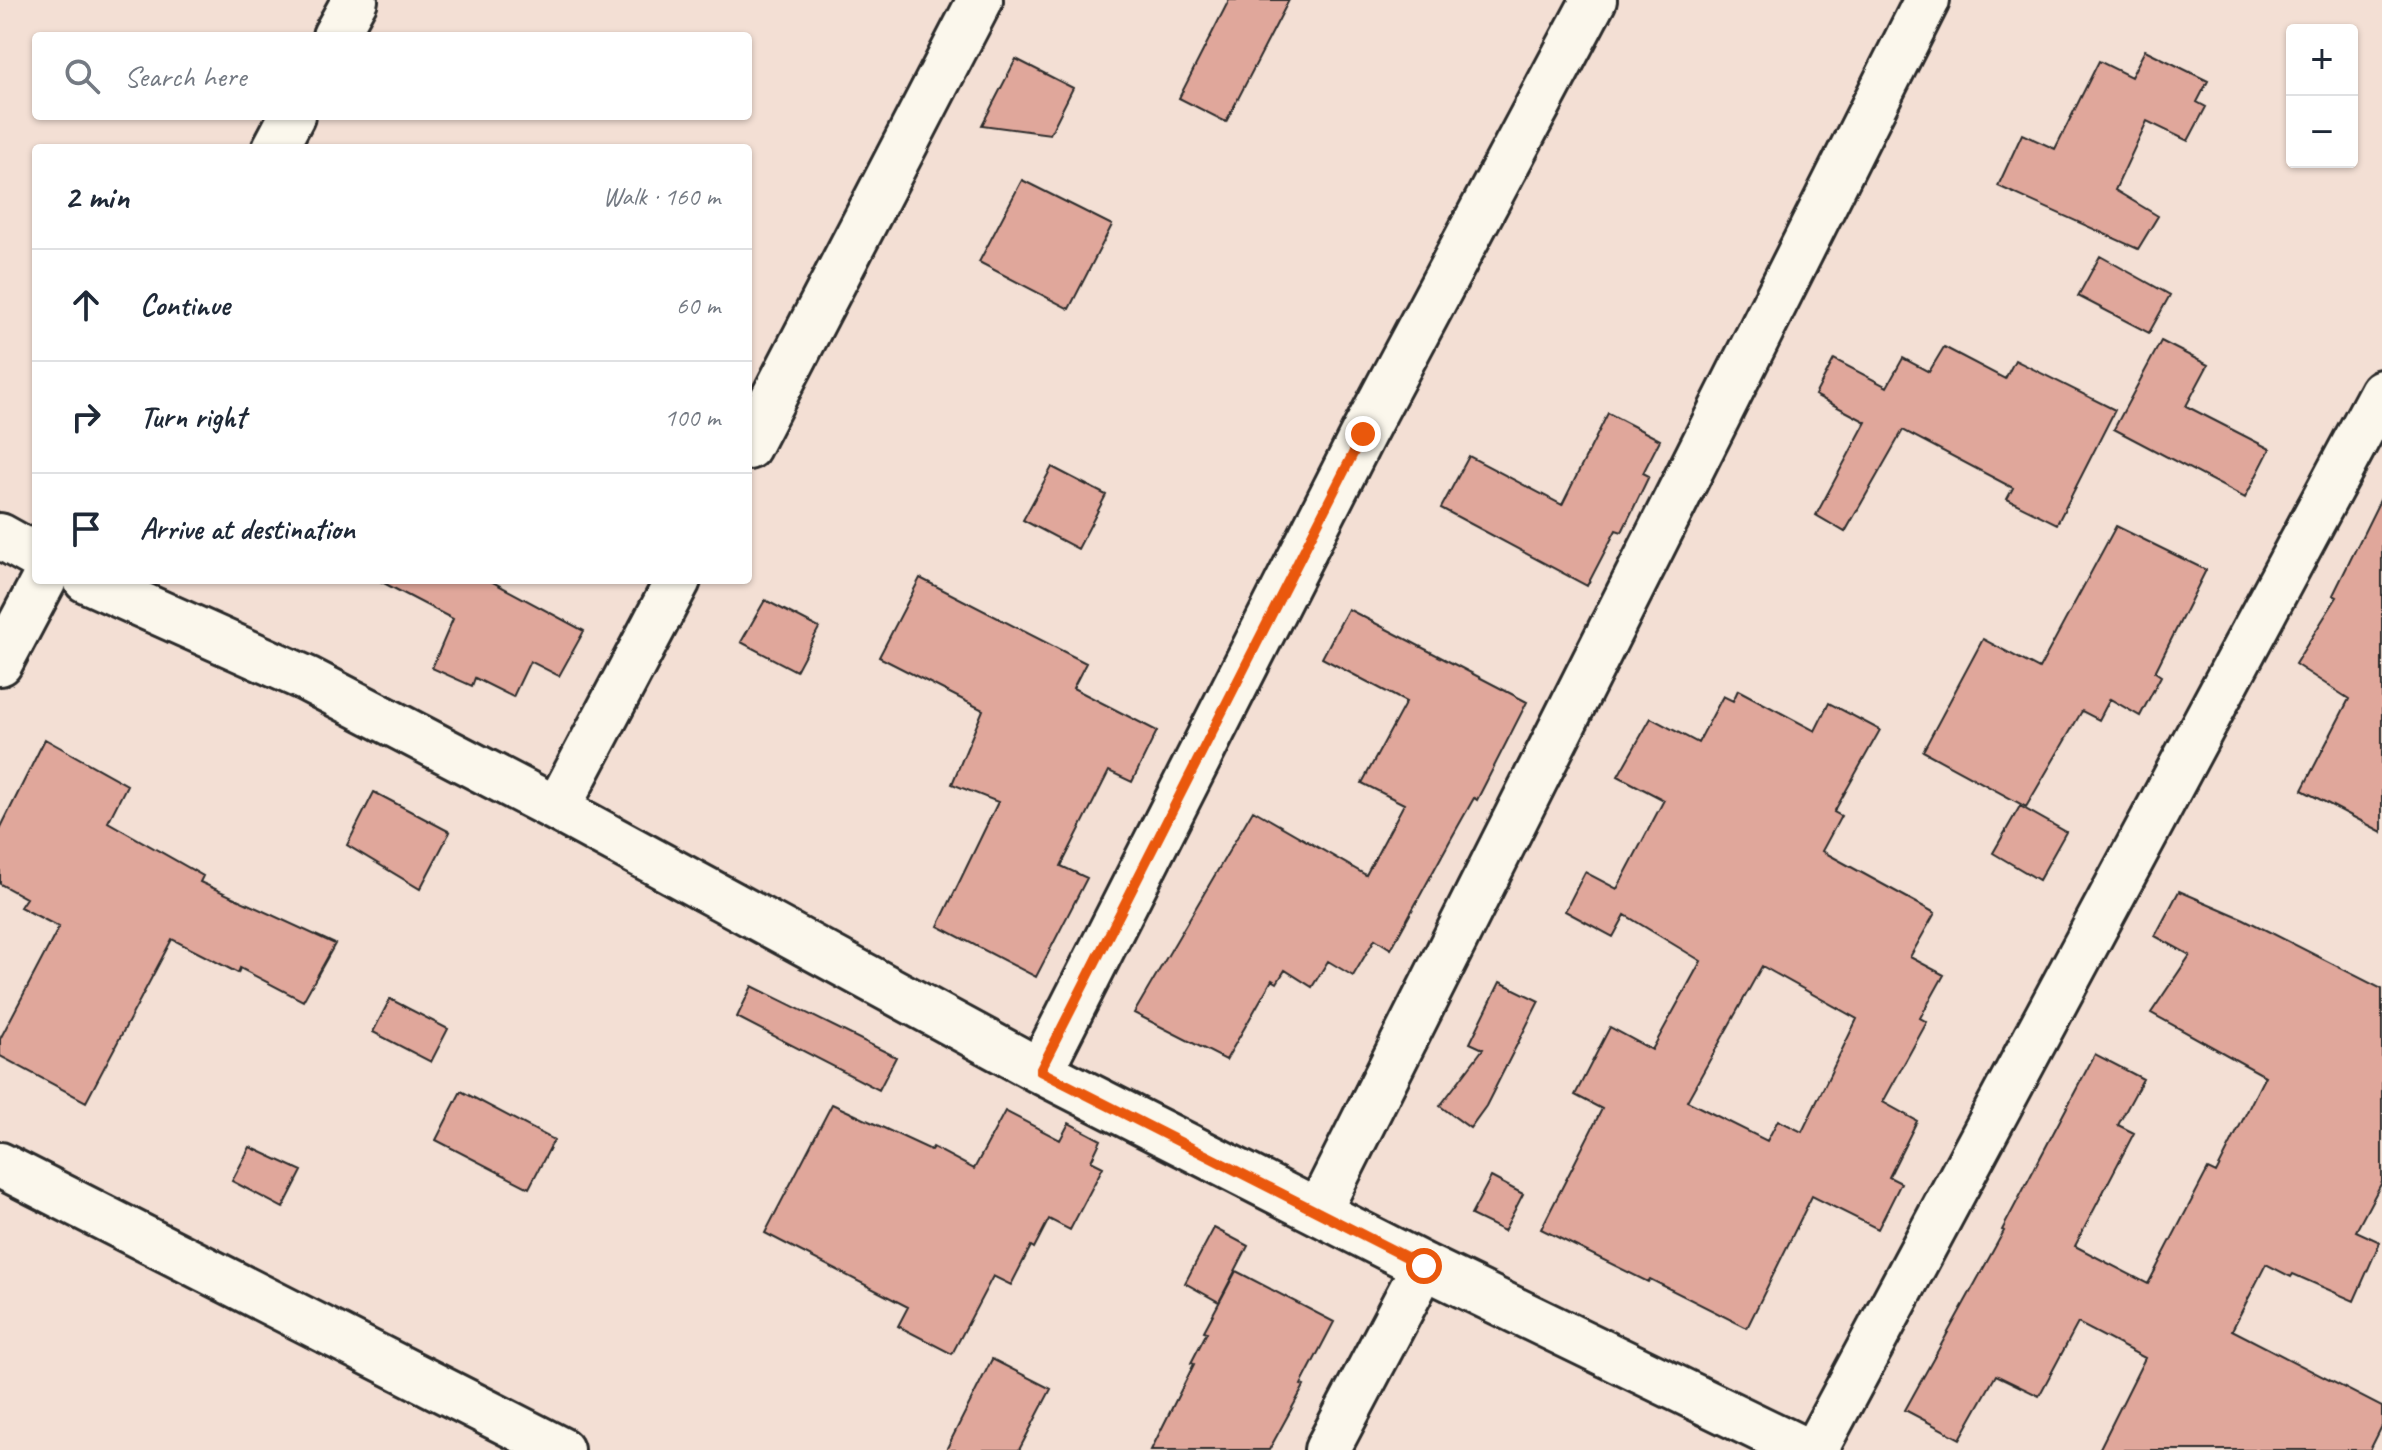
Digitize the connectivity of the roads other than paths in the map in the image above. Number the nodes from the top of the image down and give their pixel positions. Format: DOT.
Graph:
graph roads {
  1 [pos="355,0"];
  2 [pos="980,0"];
  3 [pos="1594,0"];
  4 [pos="1927,0"];
  5 [pos="337,32"];
  6 [pos="290,120"];
  7 [pos="277,144"];
  8 [pos="2382,392"];
  9 [pos="752,439"];
  10 [pos="0,536"];
  11 [pos="32,554"];
  12 [pos="42,584"];
  13 [pos="95,584"];
  14 [pos="676,584"];
  15 [pos="0,663"];
  16 [pos="557,809"];
  17 [pos="1040,1071"];
  18 [pos="0,1165"];
  19 [pos="1318,1212"];
  20 [pos="1424,1266"];
  21 [pos="561,1450"];
  22 [pos="1327,1450"];
  23 [pos="1804,1450"];
  24 [pos="1815,1450"];
  1 -- 5 [label="street"];
  2 -- 9 [label="street"];
  3 -- 17 [label="street"];
  4 -- 19 [label="street"];
  6 -- 7 [label="street"];
  8 -- 24 [label="street"];
  10 -- 11 [label="street"];
  12 -- 15 [label="street"];
  13 -- 16 [label="street"];
  14 -- 16 [label="street"];
  16 -- 17 [label="street"];
  17 -- 19 [label="street"];
  18 -- 21 [label="street"];
  19 -- 20 [label="street"];
  20 -- 22 [label="street"];
  20 -- 23 [label="street"];
}
